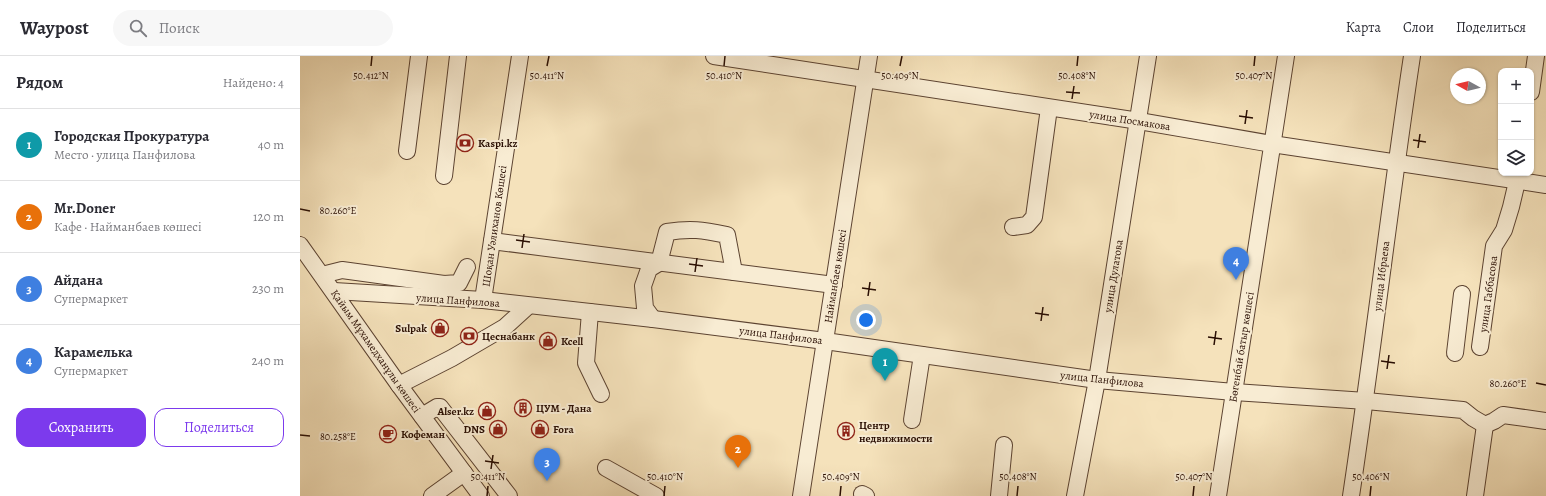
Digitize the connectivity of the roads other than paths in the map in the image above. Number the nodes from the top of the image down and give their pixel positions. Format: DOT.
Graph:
graph roads {
  1 [pos="419,56"];
  2 [pos="458,56"];
  3 [pos="520,56"];
  4 [pos="714,56"];
  5 [pos="869,56"];
  6 [pos="1148,56"];
  7 [pos="1286,56"];
  8 [pos="1412,56"];
  9 [pos="1536,56"];
  10 [pos="1534,70"];
  11 [pos="865,80"];
  12 [pos="1049,108"];
  13 [pos="1139,121"];
  14 [pos="1272,144"];
  15 [pos="406,151"];
  16 [pos="1396,163"];
  17 [pos="444,176"];
  18 [pos="1519,177"];
  19 [pos="1546,185"];
  20 [pos="1014,227"];
  21 [pos="492,242"];
  22 [pos="300,245"];
  23 [pos="659,263"];
  24 [pos="467,267"];
  25 [pos="734,272"];
  26 [pos="322,275"];
  27 [pos="834,285"];
  28 [pos="334,291"];
  29 [pos="1462,294"];
  30 [pos="483,300"];
  31 [pos="528,306"];
  32 [pos="590,312"];
  33 [pos="653,319"];
  34 [pos="1459,321"];
  35 [pos="1483,325"];
  36 [pos="826,341"];
  37 [pos="1480,348"];
  38 [pos="1455,353"];
  39 [pos="922,355"];
  40 [pos="1097,380"];
  41 [pos="399,385"];
  42 [pos="1234,392"];
  43 [pos="601,394"];
  44 [pos="1366,401"];
  45 [pos="422,416"];
  46 [pos="912,420"];
  47 [pos="1546,421"];
  48 [pos="1485,425"];
  49 [pos="1004,445"];
  50 [pos="606,468"];
  51 [pos="464,473"];
  52 [pos="432,496"];
  53 [pos="480,496"];
  54 [pos="509,496"];
  55 [pos="656,496"];
  56 [pos="801,496"];
  57 [pos="999,496"];
  58 [pos="1075,496"];
  59 [pos="1218,496"];
  60 [pos="1351,496"];
  61 [pos="1475,496"];
  1 -- 15 [label="street"];
  2 -- 17 [label="street"];
  3 -- 21 [label="street, Шоқан Уәлиханов Көшесі"];
  4 -- 11 [label="street, улица Посмакова"];
  5 -- 11 [label="street, Найманбаев көшесі"];
  6 -- 13 [label="street, улица Дулатова"];
  7 -- 14 [label="street, Бөгенбай батыр көшесі"];
  8 -- 16 [label="street, улица Ибраева"];
  9 -- 10 [label="street"];
  11 -- 12 [label="street, улица Посмакова"];
  11 -- 27 [label="street, Найманбаев көшесі"];
  12 -- 13 [label="street, улица Посмакова"];
  12 -- 20 [label="street"];
  13 -- 14 [label="street, улица Посмакова"];
  13 -- 40 [label="street, улица Дулатова"];
  14 -- 16 [label="street, улица Посмакова"];
  14 -- 42 [label="street, Бөгенбай батыр көшесі"];
  16 -- 18 [label="street, улица Посмакова"];
  16 -- 44 [label="street, улица Ибраева"];
  18 -- 19 [label="street, улица Посмакова"];
  18 -- 35 [label="street, улица Габбасова"];
  21 -- 23 [label="street"];
  21 -- 30 [label="street, Шоқан Уәлиханов Көшесі"];
  22 -- 26 [label="street, Қайым Мұхамедханұлы көшесі"];
  23 -- 25 [label="street"];
  23 -- 25 [label="street"];
  23 -- 33 [label="street"];
  24 -- 26 [label="street"];
  25 -- 27 [label="street"];
  26 -- 28 [label="street, Қайым Мұхамедханұлы көшесі"];
  27 -- 36 [label="street, Найманбаев көшесі"];
  28 -- 30 [label="street, улица Панфилова"];
  28 -- 41 [label="street, Қайым Мұхамедханұлы көшесі"];
  29 -- 34 [label="street"];
  30 -- 31 [label="street, улица Панфилова"];
  31 -- 32 [label="street, улица Панфилова"];
  31 -- 41 [label="street"];
  32 -- 33 [label="street, улица Панфилова"];
  32 -- 43 [label="street"];
  33 -- 36 [label="street, улица Панфилова"];
  34 -- 35 [label="street"];
  34 -- 38 [label="street"];
  35 -- 37 [label="street, улица Габбасова"];
  36 -- 39 [label="street, улица Панфилова"];
  36 -- 56 [label="street, Найманбаев көшесі"];
  39 -- 40 [label="street, улица Панфилова"];
  39 -- 46 [label="street"];
  40 -- 42 [label="street, улица Панфилова"];
  40 -- 58 [label="street, улица Дулатова"];
  41 -- 45 [label="street, Қайым Мұхамедханұлы көшесі"];
  42 -- 44 [label="street, улица Панфилова"];
  42 -- 59 [label="street, Бөгенбай батыр көшесі"];
  44 -- 48 [label="street, улица Панфилова"];
  44 -- 60 [label="street, улица Ибраева"];
  45 -- 51 [label="street, Қайым Мұхамедханұлы көшесі"];
  45 -- 54 [label="street"];
  47 -- 48 [label="street"];
  48 -- 61 [label="street"];
  49 -- 57 [label="street"];
  50 -- 55 [label="street"];
  51 -- 52 [label="street"];
  51 -- 53 [label="street, Қайым Мұхамедханұлы көшесі"];
}
